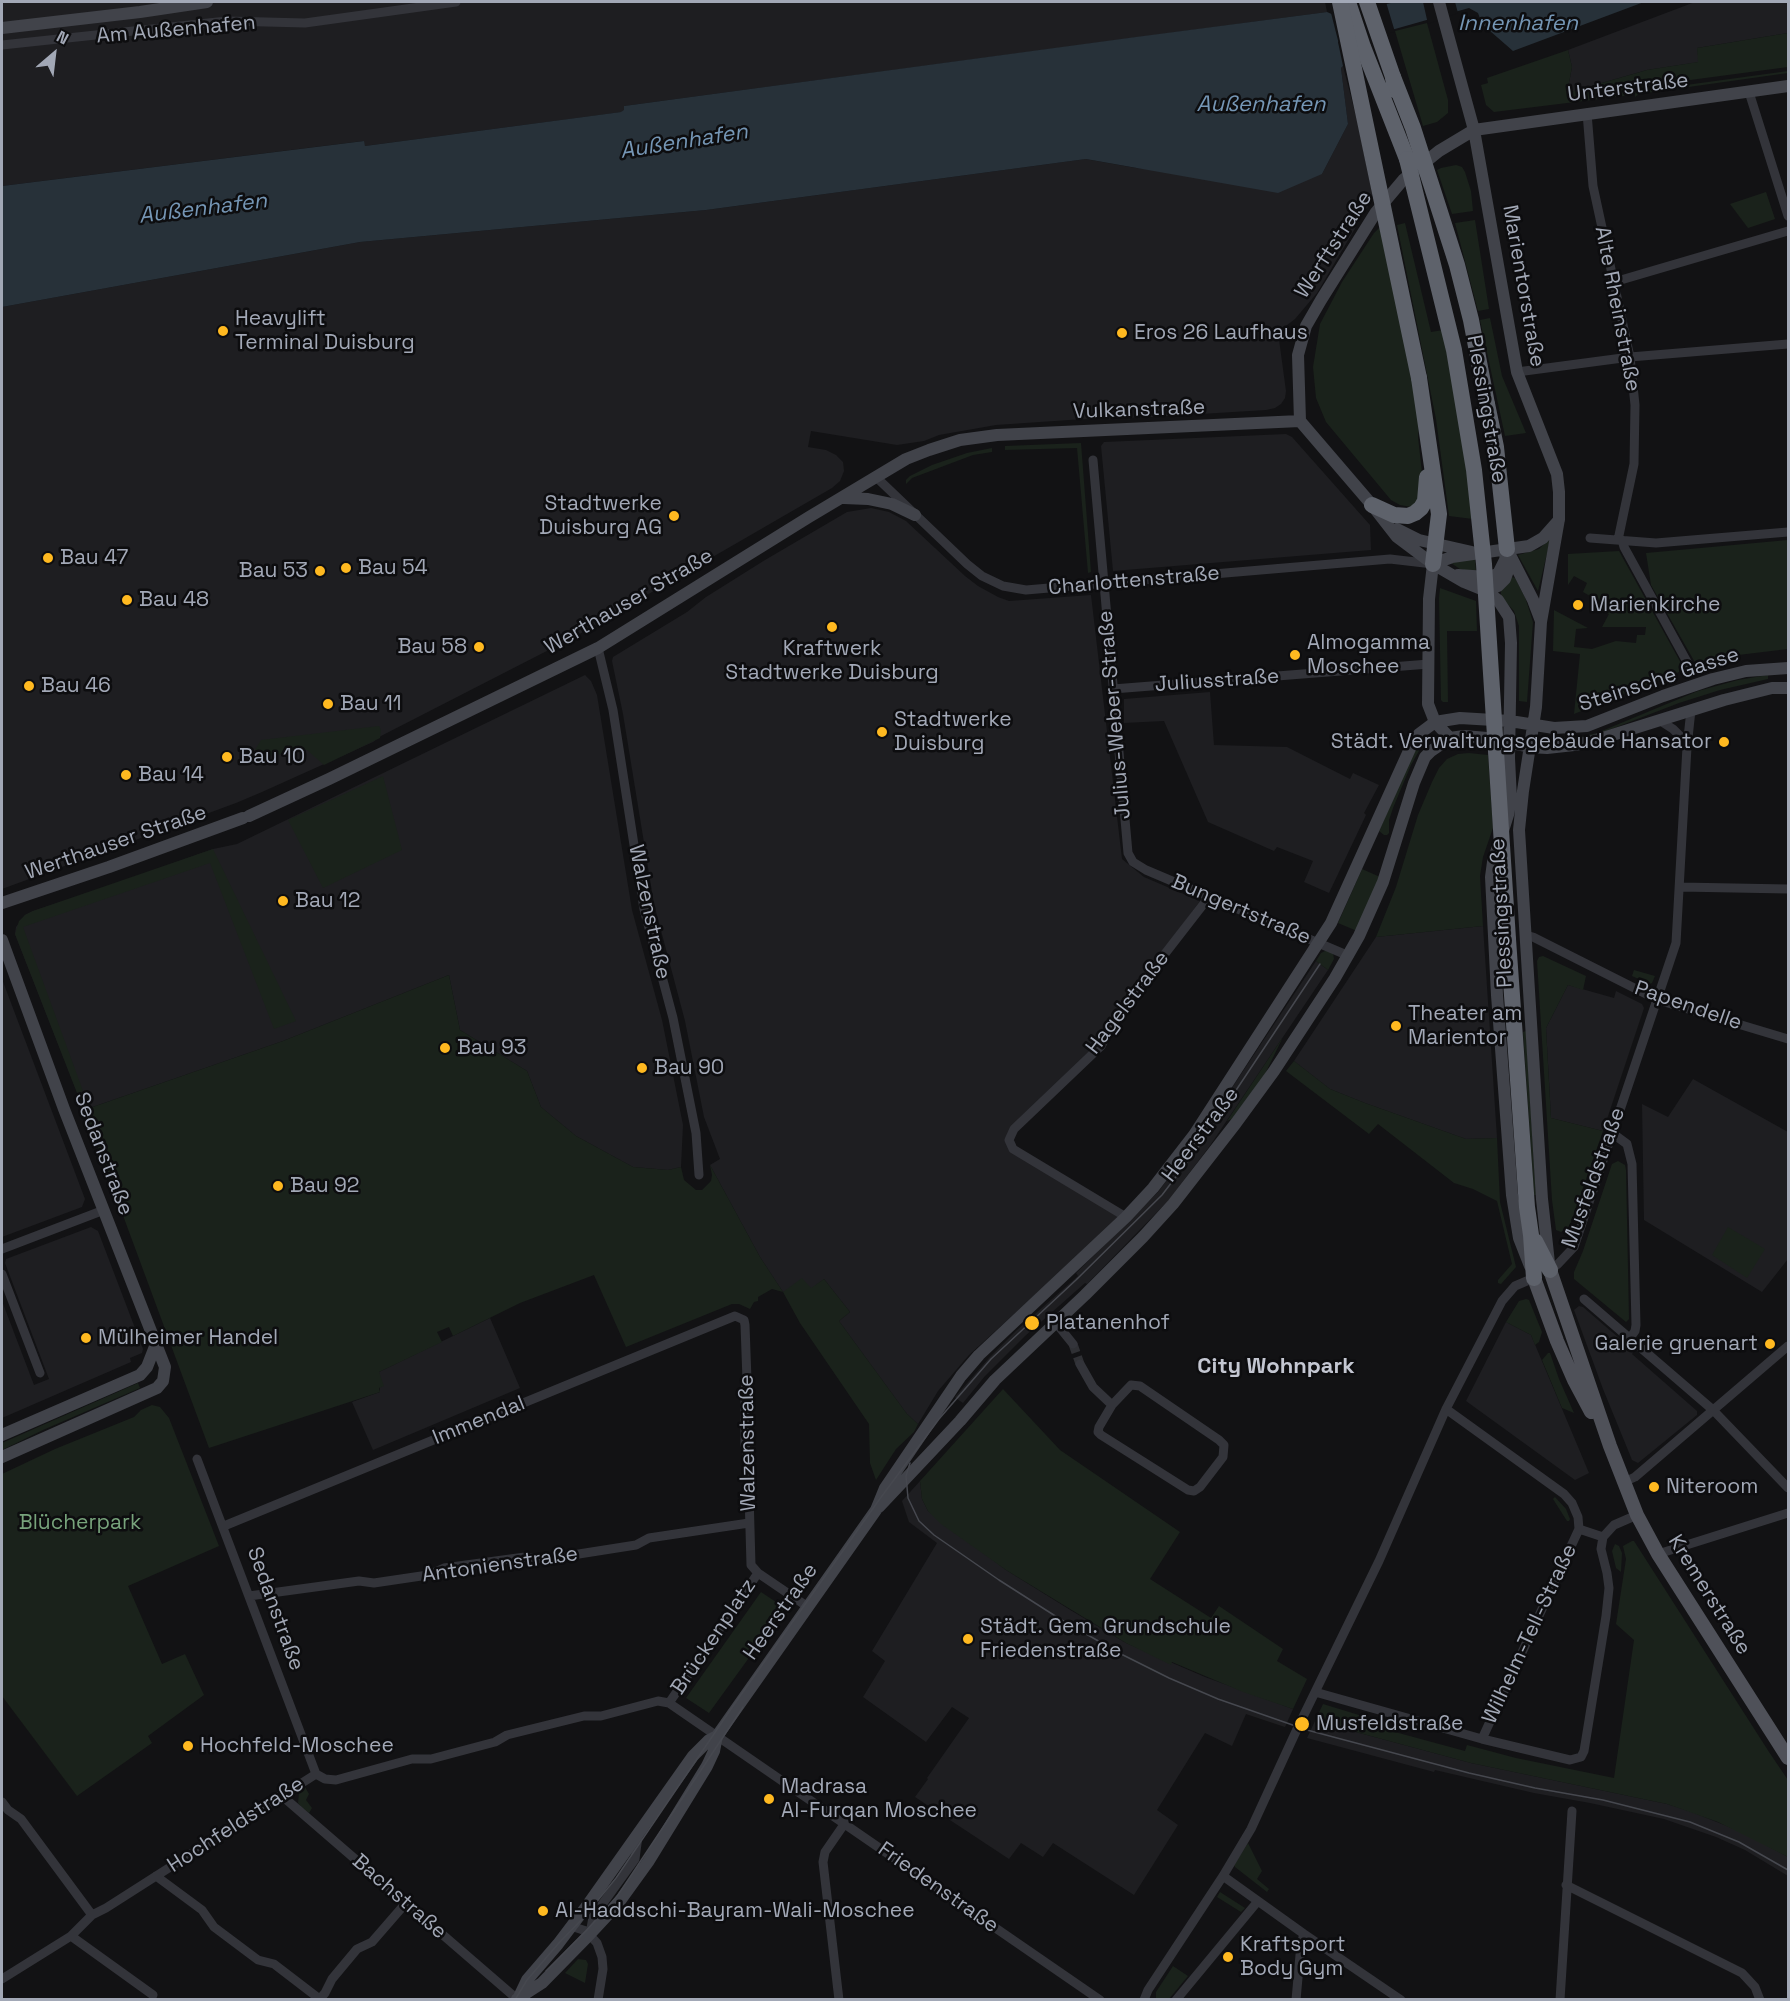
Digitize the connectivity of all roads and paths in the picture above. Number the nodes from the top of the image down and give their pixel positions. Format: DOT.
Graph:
graph roads {
  1 [pos="207,2"];
  2 [pos="456,2"];
  3 [pos="1340,2"];
  4 [pos="1348,2"];
  5 [pos="1367,2"];
  6 [pos="1439,2"];
  7 [pos="2,28"];
  8 [pos="2,45"];
  9 [pos="1393,77"];
  10 [pos="1788,86"];
  11 [pos="1749,92"];
  12 [pos="1587,113"];
  13 [pos="1474,130"];
  14 [pos="1407,159"];
  15 [pos="1788,216"];
  16 [pos="1788,231"];
  17 [pos="1614,282"];
  18 [pos="1788,344"];
  19 [pos="1630,357"];
  20 [pos="1517,372"];
  21 [pos="1300,421"];
  22 [pos="1429,437"];
  23 [pos="1093,460"];
  24 [pos="876,477"];
  25 [pos="843,498"];
  26 [pos="1372,505"];
  27 [pos="915,514"];
  28 [pos="1559,519"];
  29 [pos="1788,532"];
  30 [pos="1590,538"];
  31 [pos="1620,540"];
  32 [pos="1437,544"];
  33 [pos="1507,549"];
  34 [pos="1476,553"];
  35 [pos="1433,564"];
  36 [pos="1450,574"];
  37 [pos="1104,583"];
  38 [pos="1486,591"];
  39 [pos="1541,622"];
  40 [pos="598,648"];
  41 [pos="1429,664"];
  42 [pos="1788,669"];
  43 [pos="1692,671"];
  44 [pos="1788,688"];
  45 [pos="1113,689"];
  46 [pos="1691,710"];
  47 [pos="1659,720"];
  48 [pos="1510,721"];
  49 [pos="1435,722"];
  50 [pos="1533,724"];
  51 [pos="1450,738"];
  52 [pos="1509,743"];
  53 [pos="1530,747"];
  54 [pos="1687,747"];
  55 [pos="1133,862"];
  56 [pos="1680,887"];
  57 [pos="1788,889"];
  58 [pos="1209,897"];
  59 [pos="2,903"];
  60 [pos="1525,936"];
  61 [pos="2,940"];
  62 [pos="1320,943"];
  63 [pos="1349,956"];
  64 [pos="1658,999"];
  65 [pos="1788,1039"];
  66 [pos="1612,1133"];
  67 [pos="699,1175"];
  68 [pos="104,1210"];
  69 [pos="1126,1216"];
  70 [pos="1532,1235"];
  71 [pos="2,1249"];
  72 [pos="1550,1270"];
  73 [pos="2,1274"];
  74 [pos="1534,1278"];
  75 [pos="1584,1299"];
  76 [pos="735,1316"];
  77 [pos="1056,1323"];
  78 [pos="1630,1338"];
  79 [pos="156,1344"];
  80 [pos="1073,1344"];
  81 [pos="1788,1346"];
  82 [pos="1080,1364"];
  83 [pos="40,1373"];
  84 [pos="1112,1405"];
  85 [pos="1446,1409"];
  86 [pos="1713,1410"];
  87 [pos="2,1435"];
  88 [pos="1610,1446"];
  89 [pos="2,1457"];
  90 [pos="197,1459"];
  91 [pos="1624,1482"];
  92 [pos="1788,1488"];
  93 [pos="876,1510"];
  94 [pos="1788,1513"];
  95 [pos="1637,1515"];
  96 [pos="749,1522"];
  97 [pos="224,1526"];
  98 [pos="1579,1529"];
  99 [pos="1603,1537"];
  100 [pos="1658,1554"];
  101 [pos="758,1573"];
  102 [pos="249,1596"];
  103 [pos="807,1607"];
  104 [pos="1315,1692"];
  105 [pos="669,1703"];
  106 [pos="717,1736"];
  107 [pos="1482,1739"];
  108 [pos="1788,1758"];
  109 [pos="316,1774"];
  110 [pos="281,1795"];
  111 [pos="2,1802"];
  112 [pos="1572,1811"];
  113 [pos="845,1823"];
  114 [pos="638,1836"];
  115 [pos="156,1876"];
  116 [pos="1223,1876"];
  117 [pos="1566,1885"];
  118 [pos="1258,1901"];
  119 [pos="405,1904"];
  120 [pos="92,1915"];
  121 [pos="571,1926"];
  122 [pos="590,1934"];
  123 [pos="1304,1934"];
  124 [pos="71,1936"];
  125 [pos="2,1980"];
  126 [pos="153,1995"];
  127 [pos="320,1999"];
  128 [pos="517,1999"];
  129 [pos="598,2000"];
  130 [pos="839,2000"];
  131 [pos="1100,2000"];
  132 [pos="1144,2000"];
  133 [pos="1176,2000"];
  134 [pos="1296,2000"];
  135 [pos="1401,2000"];
  136 [pos="1560,2000"];
  137 [pos="1760,2000"];
  1 -- 7 [label="main road"];
  2 -- 8 [label="street, Am Außenhafen"];
  3 -- 22 [label="highway, bridge"];
  4 -- 14 [label="highway, Plessingstraße"];
  5 -- 9 [label="highway"];
  6 -- 13 [label="main road, Marientorstraße"];
  9 -- 14 [label="highway, bridge"];
  9 -- 33 [label="highway, bridge"];
  10 -- 11 [label="main road, Unterstraße"];
  11 -- 12 [label="main road, Unterstraße"];
  11 -- 15 [label="street"];
  12 -- 13 [label="main road, Unterstraße"];
  12 -- 17 [label="street, Alte Rheinstraße"];
  13 -- 20 [label="main road, Marientorstraße"];
  13 -- 21 [label="main road, Werftstraße"];
  14 -- 70 [label="highway, Plessingstraße, bridge"];
  16 -- 17 [label="street"];
  17 -- 19 [label="street, Alte Rheinstraße"];
  18 -- 19 [label="street"];
  19 -- 20 [label="street"];
  19 -- 31 [label="street, Alte Rheinstraße"];
  20 -- 28 [label="main road, Marientorstraße"];
  21 -- 24 [label="main road, Vulkanstraße"];
  21 -- 26 [label="main road"];
  22 -- 26 [label="highway"];
  22 -- 32 [label="highway"];
  23 -- 37 [label="street, Julius-Weber-Straße"];
  24 -- 25 [label="main road, Werthauser Straße"];
  24 -- 27 [label="street, Charlottenstraße"];
  25 -- 27 [label="main road"];
  25 -- 40 [label="main road, Werthauser Straße"];
  26 -- 32 [label="main road"];
  26 -- 35 [label="main road"];
  27 -- 37 [label="street, Charlottenstraße"];
  28 -- 33 [label="main road"];
  28 -- 39 [label="main road, Plessingstraße"];
  29 -- 31 [label="street"];
  30 -- 31 [label="street"];
  31 -- 43 [label="street"];
  32 -- 34 [label="main road"];
  32 -- 35 [label="highway"];
  33 -- 34 [label="main road"];
  33 -- 36 [label="main road"];
  33 -- 38 [label="main road"];
  33 -- 39 [label="main road, Plessingstraße"];
  34 -- 35 [label="main road"];
  35 -- 36 [label="main road"];
  35 -- 37 [label="street, Charlottenstraße"];
  35 -- 41 [label="main road"];
  36 -- 38 [label="main road"];
  37 -- 45 [label="street, Julius-Weber-Straße"];
  38 -- 48 [label="main road, Plessingstraße"];
  39 -- 50 [label="main road, Plessingstraße"];
  40 -- 59 [label="main road, Werthauser Straße"];
  40 -- 67 [label="street, Walzenstraße"];
  41 -- 45 [label="street, Juliusstraße"];
  41 -- 49 [label="main road"];
  42 -- 50 [label="main road, Steinsche Gasse"];
  44 -- 46 [label="main road, Steinsche Gasse"];
  45 -- 55 [label="street, Julius-Weber-Straße"];
  46 -- 47 [label="main road, Steinsche Gasse"];
  46 -- 54 [label="street, Musfeldstraße"];
  47 -- 53 [label="main road, Steinsche Gasse"];
  47 -- 54 [label="street"];
  48 -- 49 [label="main road, Steinsche Gasse"];
  48 -- 50 [label="main road, Steinsche Gasse"];
  48 -- 52 [label="main road, Plessingstraße"];
  49 -- 51 [label="main road"];
  49 -- 62 [label="main road, Heerstraße"];
  50 -- 53 [label="main road, Plessingstraße"];
  51 -- 52 [label="main road, Steinsche Gasse"];
  51 -- 63 [label="main road, Heerstraße"];
  52 -- 53 [label="main road, Steinsche Gasse"];
  52 -- 74 [label="main road, Plessingstraße"];
  53 -- 60 [label="main road, Plessingstraße"];
  54 -- 56 [label="street, Musfeldstraße"];
  55 -- 58 [label="street, Bungertstraße"];
  56 -- 57 [label="street"];
  56 -- 64 [label="street, Musfeldstraße"];
  58 -- 62 [label="street, Bungertstraße"];
  58 -- 69 [label="street, Hagelstraße"];
  60 -- 64 [label="street, Papendelle"];
  60 -- 72 [label="main road, Plessingstraße"];
  61 -- 68 [label="main road, Sedanstraße"];
  62 -- 63 [label="street, Bungertstraße"];
  62 -- 69 [label="main road, Heerstraße"];
  63 -- 77 [label="main road, Heerstraße"];
  64 -- 65 [label="street, Papendelle"];
  64 -- 66 [label="street, Musfeldstraße"];
  66 -- 72 [label="street, Musfeldstraße"];
  66 -- 78 [label="street"];
  68 -- 71 [label="street"];
  68 -- 79 [label="main road, Sedanstraße"];
  69 -- 93 [label="main road, Heerstraße"];
  70 -- 72 [label="highway, Plessingstraße"];
  70 -- 74 [label="highway, Plessingstraße"];
  72 -- 74 [label="street, Musfeldstraße"];
  72 -- 88 [label="main road, Kremerstraße"];
  73 -- 83 [label="street"];
  74 -- 85 [label="street, Musfeldstraße"];
  74 -- 88 [label="main road, Kremerstraße"];
  75 -- 78 [label="street"];
  76 -- 96 [label="street, Walzenstraße"];
  76 -- 97 [label="street, Immendal"];
  77 -- 80 [label="street"];
  77 -- 93 [label="main road, Heerstraße"];
  78 -- 86 [label="street"];
  79 -- 87 [label="main road"];
  79 -- 89 [label="main road, Sedanstraße"];
  81 -- 86 [label="street"];
  82 -- 84 [label="street"];
  84 -- 84 [label="street"];
  85 -- 98 [label="street"];
  85 -- 104 [label="street, Musfeldstraße"];
  86 -- 91 [label="street"];
  86 -- 92 [label="street"];
  88 -- 91 [label="main road, Kremerstraße"];
  90 -- 97 [label="street, Sedanstraße"];
  91 -- 95 [label="main road, Kremerstraße"];
  93 -- 103 [label="main road, Heerstraße"];
  94 -- 100 [label="street"];
  95 -- 99 [label="street"];
  95 -- 100 [label="main road, Kremerstraße"];
  96 -- 101 [label="street, Walzenstraße"];
  96 -- 102 [label="street, Antonienstraße"];
  97 -- 102 [label="street, Sedanstraße"];
  98 -- 99 [label="street"];
  98 -- 107 [label="street, Wilhelm-Tell-Straße"];
  99 -- 107 [label="street"];
  100 -- 108 [label="main road, Kremerstraße"];
  101 -- 103 [label="street, Brückenplatz"];
  101 -- 105 [label="street, Brückenplatz"];
  102 -- 109 [label="street, Sedanstraße"];
  103 -- 106 [label="main road, Heerstraße"];
  104 -- 107 [label="street"];
  104 -- 116 [label="street, Musfeldstraße"];
  105 -- 106 [label="street, Brückenplatz"];
  105 -- 109 [label="street, Hochfeldstraße"];
  106 -- 113 [label="street, Friedenstraße"];
  106 -- 114 [label="main road, Heerstraße"];
  106 -- 122 [label="main road, Heerstraße"];
  109 -- 110 [label="street, Hochfeldstraße"];
  110 -- 115 [label="street, Hochfeldstraße"];
  110 -- 119 [label="street, Bachstraße"];
  111 -- 120 [label="street"];
  112 -- 117 [label="street"];
  113 -- 130 [label="street"];
  113 -- 131 [label="street, Friedenstraße"];
  114 -- 121 [label="main road, Heerstraße"];
  114 -- 122 [label="street, Heerstraße"];
  115 -- 120 [label="street, Hochfeldstraße"];
  115 -- 127 [label="street"];
  116 -- 118 [label="street"];
  116 -- 132 [label="street, Musfeldstraße"];
  117 -- 136 [label="street"];
  117 -- 137 [label="street"];
  118 -- 123 [label="street"];
  118 -- 133 [label="street"];
  119 -- 127 [label="street"];
  119 -- 128 [label="street, Bachstraße"];
  120 -- 124 [label="street, Hochfeldstraße"];
  121 -- 122 [label="street"];
  121 -- 128 [label="main road, Heerstraße"];
  122 -- 128 [label="main road"];
  122 -- 129 [label="street"];
  123 -- 134 [label="street"];
  123 -- 135 [label="street"];
  124 -- 125 [label="street, Hochfeldstraße"];
  124 -- 126 [label="street"];
}
